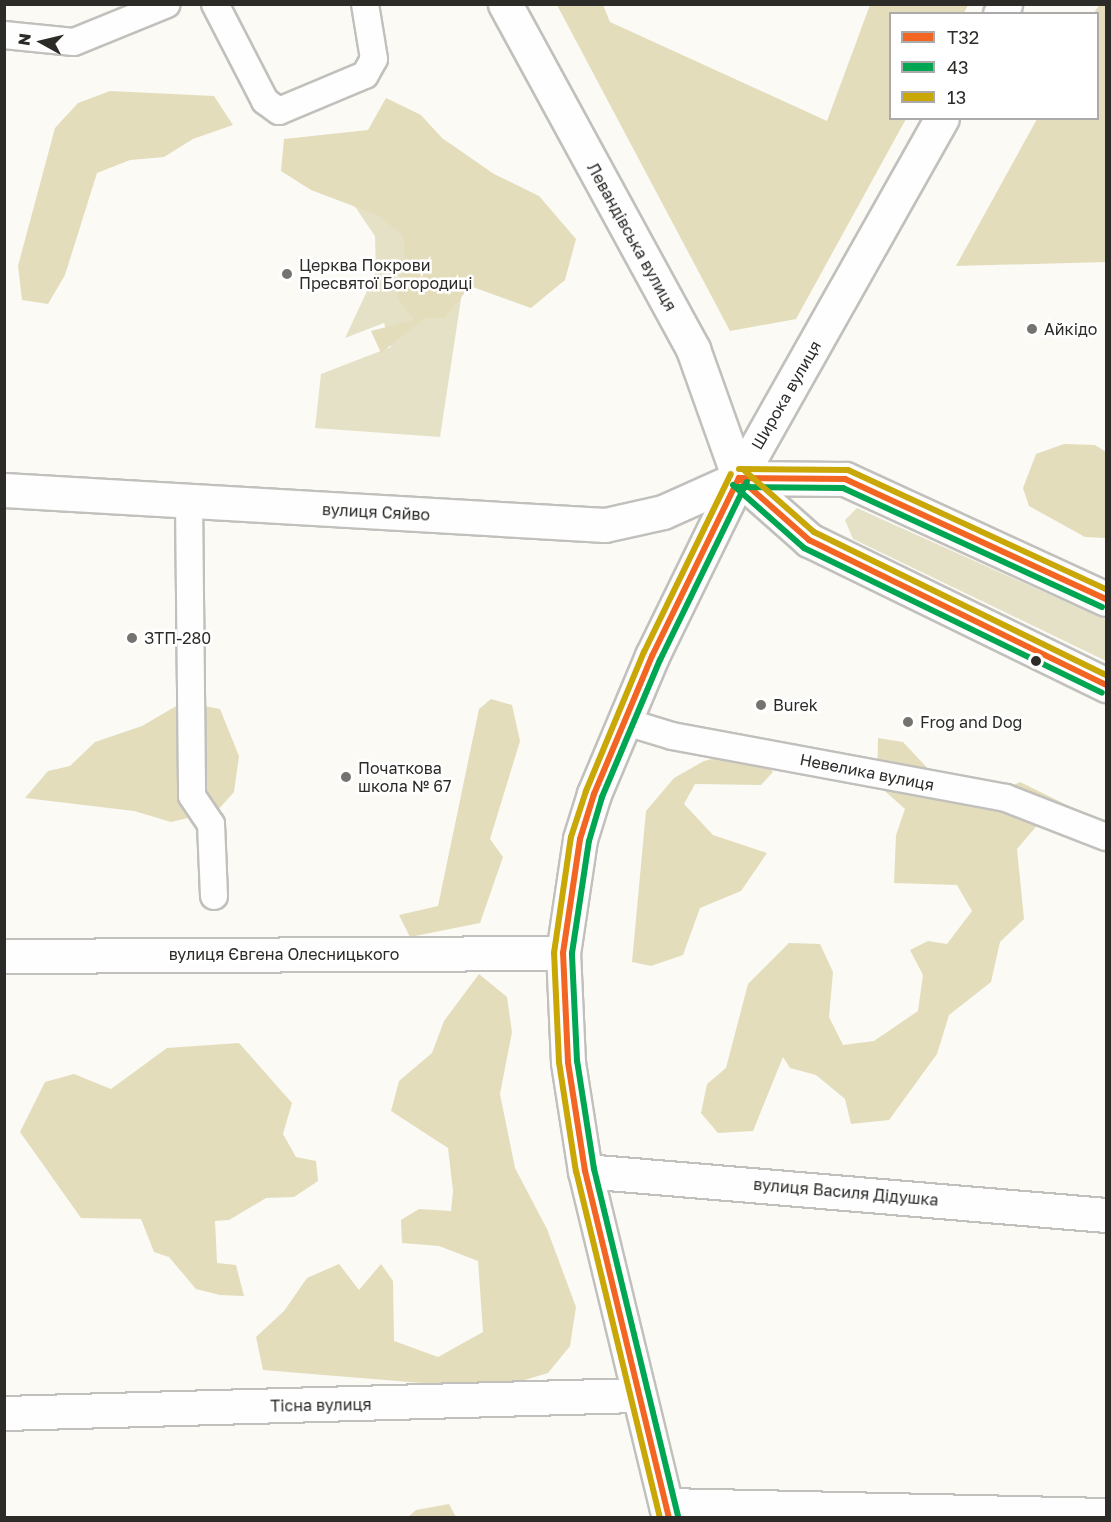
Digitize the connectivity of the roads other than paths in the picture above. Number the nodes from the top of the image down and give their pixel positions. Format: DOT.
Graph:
graph roads {
  1 [pos="167,4"];
  2 [pos="215,4"];
  3 [pos="365,4"];
  4 [pos="504,4"];
  5 [pos="4,35"];
  6 [pos="941,120"];
  7 [pos="739,478"];
  8 [pos="4,490"];
  9 [pos="189,501"];
  10 [pos="1107,599"];
  11 [pos="1107,685"];
  12 [pos="623,721"];
  13 [pos="1107,837"];
  14 [pos="214,896"];
  15 [pos="563,953"];
  16 [pos="4,956"];
  17 [pos="585,1171"];
  18 [pos="1107,1215"];
  19 [pos="638,1395"];
  20 [pos="4,1413"];
  21 [pos="668,1511"];
  22 [pos="1107,1515"];
  1 -- 5 [label="lane"];
  2 -- 3 [label="lane"];
  4 -- 7 [label="street, Левандівська вулиця"];
  6 -- 7 [label="street, Широка вулиця"];
  7 -- 9 [label="street, вулиця Сяйво"];
  7 -- 10 [label="street, вулиця Сяйво"];
  7 -- 11 [label="street"];
  7 -- 12 [label="street, Широка вулиця"];
  8 -- 9 [label="street, вулиця Сяйво"];
  9 -- 14 [label="lane"];
  12 -- 13 [label="lane, Невелика вулиця"];
  12 -- 15 [label="street, Широка вулиця"];
  15 -- 16 [label="street, вулиця Євгена Олесницького"];
  15 -- 17 [label="street, Широка вулиця"];
  17 -- 18 [label="street, вулиця Василя Дідушка"];
  17 -- 19 [label="street, Широка вулиця"];
  19 -- 20 [label="street, Тісна вулиця"];
  19 -- 21 [label="street, Широка вулиця"];
  21 -- 22 [label="street"];
}
